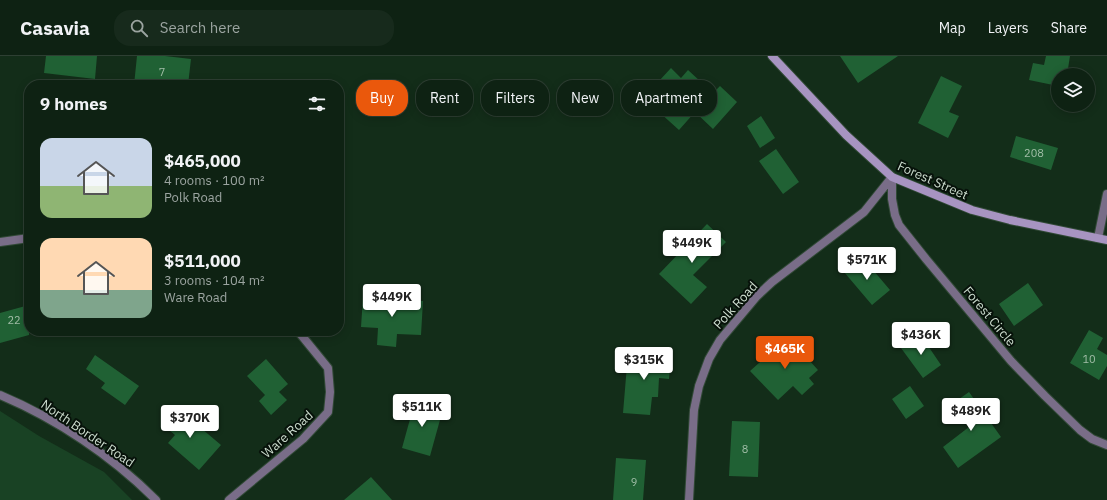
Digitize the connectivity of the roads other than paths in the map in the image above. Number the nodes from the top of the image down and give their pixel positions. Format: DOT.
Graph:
graph roads {
  1 [pos="772,56"];
  2 [pos="892,177"];
  3 [pos="1107,194"];
  4 [pos="1098,238"];
  5 [pos="24,239"];
  6 [pos="1107,240"];
  7 [pos="0,242"];
  8 [pos="302,336"];
  9 [pos="0,394"];
  10 [pos="1107,445"];
  11 [pos="156,500"];
  12 [pos="229,500"];
  13 [pos="689,500"];
  1 -- 2 [label="main road, Forest Street"];
  2 -- 4 [label="main road, Forest Street"];
  2 -- 10 [label="street, Forest Circle"];
  2 -- 13 [label="street, Polk Road"];
  3 -- 4 [label="street"];
  4 -- 6 [label="main road, Forest Street"];
  5 -- 7 [label="street"];
  8 -- 12 [label="street, Ware Road"];
  9 -- 11 [label="street, North Border Road"];
}
